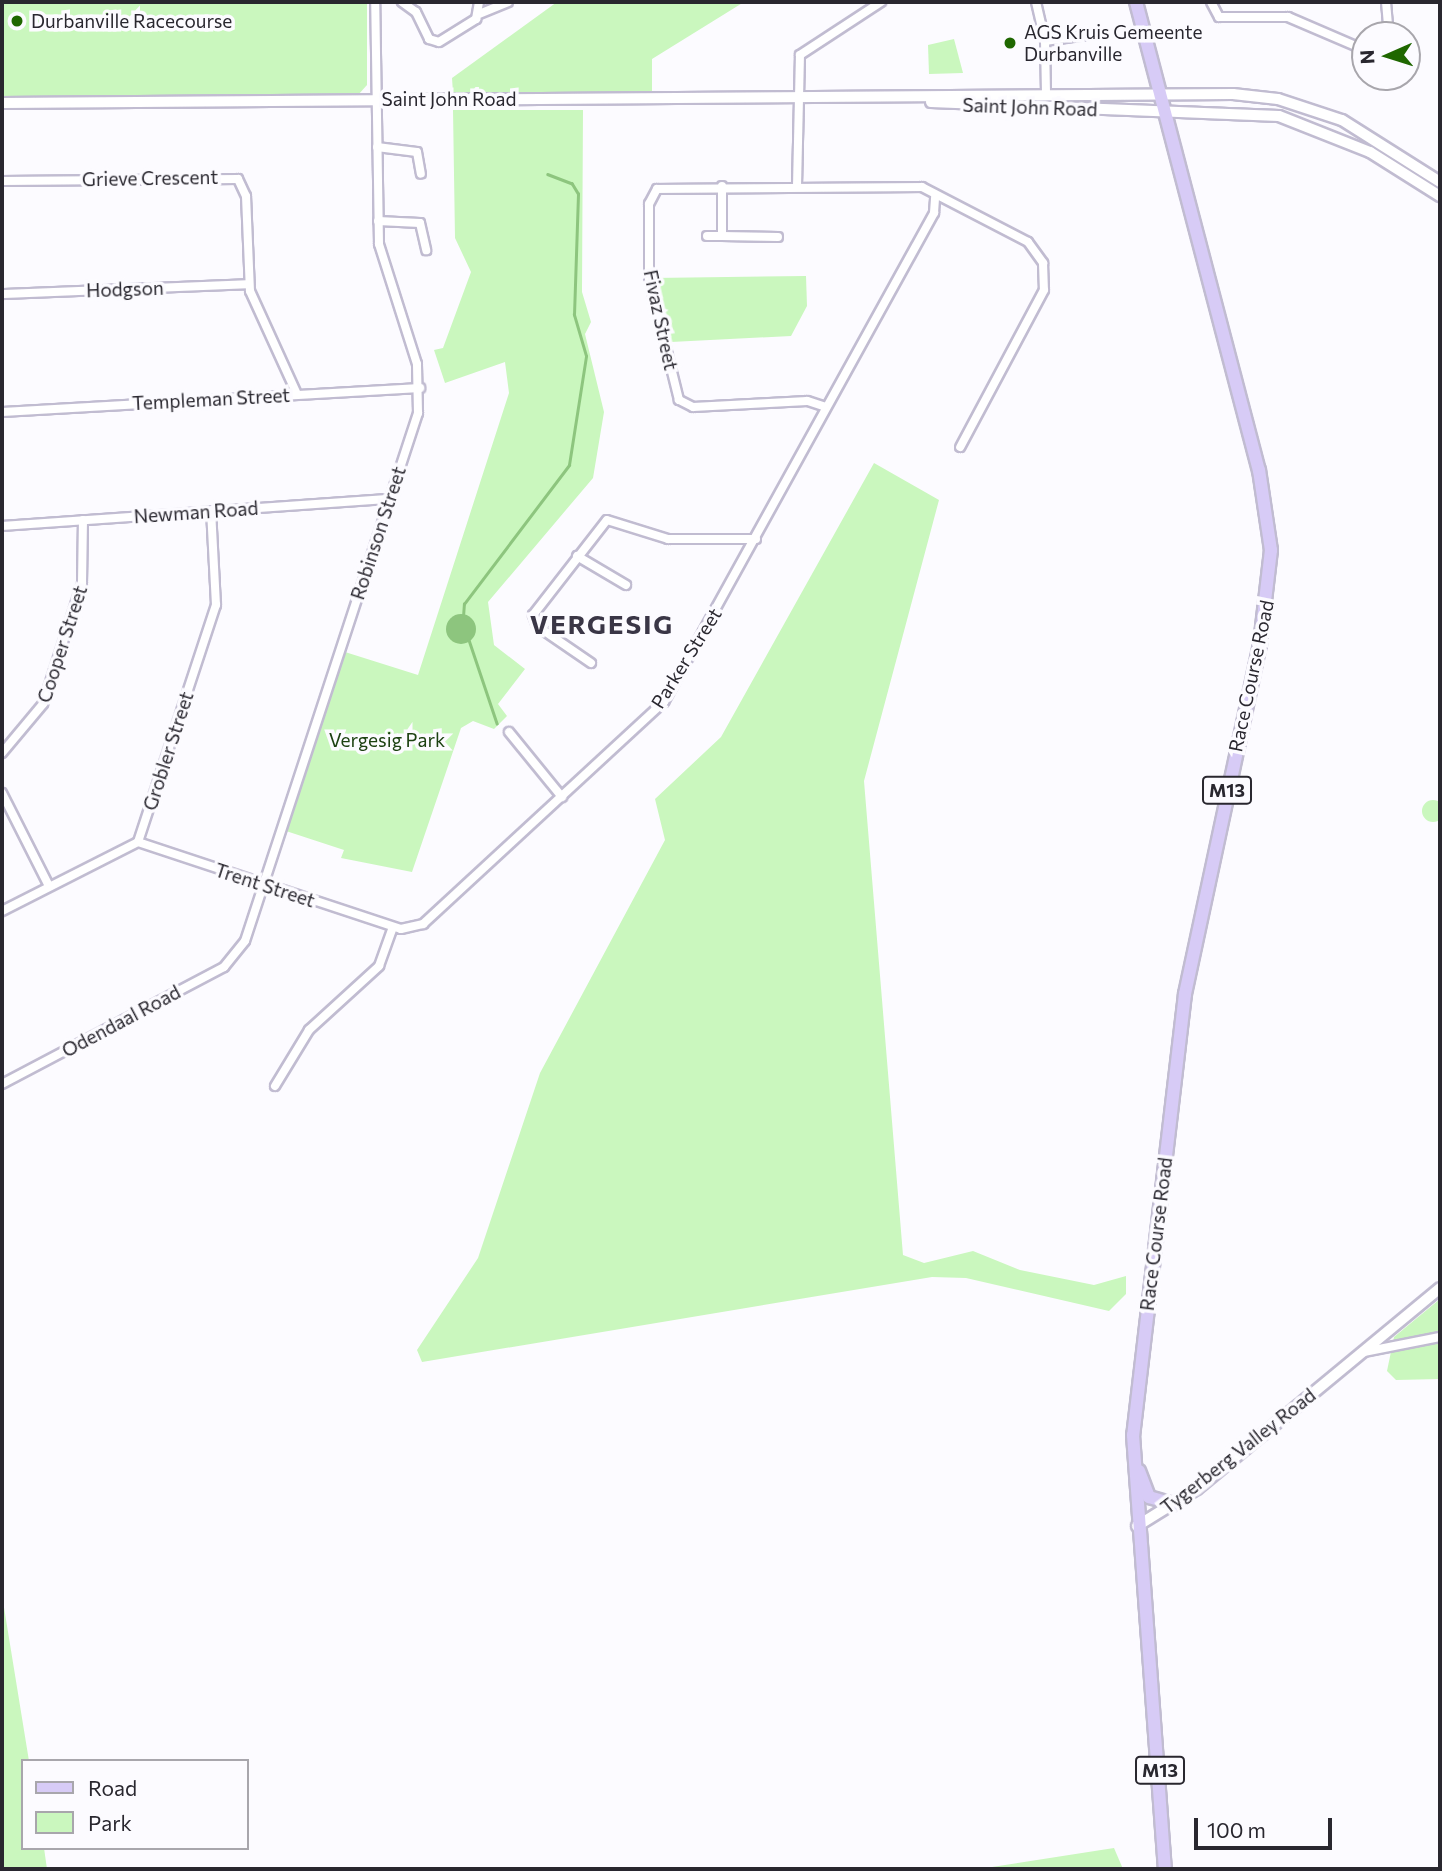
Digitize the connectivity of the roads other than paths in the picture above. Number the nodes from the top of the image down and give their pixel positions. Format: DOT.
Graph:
graph roads {
  1 [pos="375,2"];
  2 [pos="402,2"];
  3 [pos="479,2"];
  4 [pos="508,2"];
  5 [pos="881,2"];
  6 [pos="1035,2"];
  7 [pos="1136,2"];
  8 [pos="1211,2"];
  9 [pos="1386,2"];
  10 [pos="480,14"];
  11 [pos="1388,21"];
  12 [pos="1087,35"];
  13 [pos="1045,41"];
  14 [pos="1351,44"];
  15 [pos="1158,94"];
  16 [pos="1046,95"];
  17 [pos="798,99"];
  18 [pos="897,99"];
  19 [pos="376,100"];
  20 [pos="2,103"];
  21 [pos="1162,110"];
  22 [pos="377,147"];
  23 [pos="421,174"];
  24 [pos="2,181"];
  25 [pos="1440,182"];
  26 [pos="722,186"];
  27 [pos="797,186"];
  28 [pos="1440,196"];
  29 [pos="935,197"];
  30 [pos="378,221"];
  31 [pos="707,236"];
  32 [pos="722,236"];
  33 [pos="778,237"];
  34 [pos="426,250"];
  35 [pos="248,284"];
  36 [pos="2,294"];
  37 [pos="420,388"];
  38 [pos="297,394"];
  39 [pos="826,407"];
  40 [pos="2,412"];
  41 [pos="960,447"];
  42 [pos="390,499"];
  43 [pos="211,511"];
  44 [pos="83,520"];
  45 [pos="2,526"];
  46 [pos="756,538"];
  47 [pos="577,556"];
  48 [pos="626,585"];
  49 [pos="591,663"];
  50 [pos="509,732"];
  51 [pos="2,753"];
  52 [pos="2,793"];
  53 [pos="562,797"];
  54 [pos="138,842"];
  55 [pos="263,884"];
  56 [pos="49,886"];
  57 [pos="2,911"];
  58 [pos="393,927"];
  59 [pos="238,956"];
  60 [pos="2,1084"];
  61 [pos="275,1086"];
  62 [pos="1440,1288"];
  63 [pos="1440,1337"];
  64 [pos="1362,1352"];
  65 [pos="1133,1451"];
  66 [pos="1174,1504"];
  67 [pos="1137,1526"];
  68 [pos="1165,1869"];
  1 -- 19 [label="street"];
  2 -- 10 [label="street"];
  3 -- 10 [label="street"];
  4 -- 10 [label="street"];
  5 -- 17 [label="street"];
  6 -- 13 [label="street"];
  7 -- 15 [label="main road, Race Course Road / M13"];
  8 -- 14 [label="street"];
  9 -- 11 [label="street"];
  12 -- 13 [label="street"];
  13 -- 16 [label="street"];
  15 -- 16 [label="main road, Saint John Road"];
  15 -- 21 [label="main road, Race Course Road / M13"];
  15 -- 25 [label="main road, Saint John Road"];
  16 -- 18 [label="main road, Saint John Road"];
  17 -- 18 [label="main road, Saint John Road"];
  17 -- 19 [label="main road, Saint John Road"];
  17 -- 27 [label="street"];
  18 -- 21 [label="main road, Saint John Road"];
  19 -- 20 [label="main road, Saint John Road"];
  19 -- 22 [label="street"];
  21 -- 28 [label="main road, Saint John Road"];
  21 -- 65 [label="main road, Race Course Road / M13"];
  22 -- 23 [label="street"];
  22 -- 30 [label="street"];
  24 -- 35 [label="street, Grieve Crescent"];
  26 -- 27 [label="street, Fivaz Street"];
  26 -- 32 [label="street"];
  26 -- 39 [label="street, Fivaz Street"];
  27 -- 29 [label="street, Fivaz Street"];
  29 -- 39 [label="street, Parker Street"];
  29 -- 41 [label="street, Fivaz Street"];
  30 -- 34 [label="street"];
  30 -- 37 [label="street"];
  31 -- 32 [label="street"];
  32 -- 33 [label="street"];
  35 -- 36 [label="street, Hodgson"];
  35 -- 38 [label="street, Grieve Crescent"];
  37 -- 38 [label="street, Templeman Street"];
  37 -- 42 [label="street, Robinson Street"];
  38 -- 40 [label="street, Templeman Street"];
  39 -- 46 [label="street, Parker Street"];
  42 -- 43 [label="street, Newman Road"];
  42 -- 55 [label="street, Robinson Street"];
  43 -- 44 [label="street, Newman Road"];
  43 -- 54 [label="street, Grobler Street"];
  44 -- 45 [label="street, Newman Road"];
  44 -- 51 [label="street, Cooper Street"];
  46 -- 47 [label="street"];
  46 -- 53 [label="street, Parker Street"];
  47 -- 48 [label="street"];
  47 -- 49 [label="street"];
  50 -- 53 [label="street"];
  52 -- 56 [label="street"];
  53 -- 58 [label="street, Parker Street"];
  54 -- 55 [label="street, Trent Street"];
  54 -- 56 [label="street"];
  55 -- 58 [label="street, Trent Street"];
  55 -- 59 [label="street, Robinson Street"];
  56 -- 57 [label="street"];
  58 -- 61 [label="street"];
  59 -- 60 [label="street, Odendaal Road"];
  62 -- 64 [label="main road, Tygerberg Valley Road"];
  63 -- 64 [label="street"];
  64 -- 66 [label="main road, Tygerberg Valley Road"];
  65 -- 66 [label="main road"];
  65 -- 67 [label="main road, Race Course Road / M13"];
  66 -- 67 [label="main road, Tygerberg Valley Road"];
  67 -- 68 [label="main road, M13"];
}
